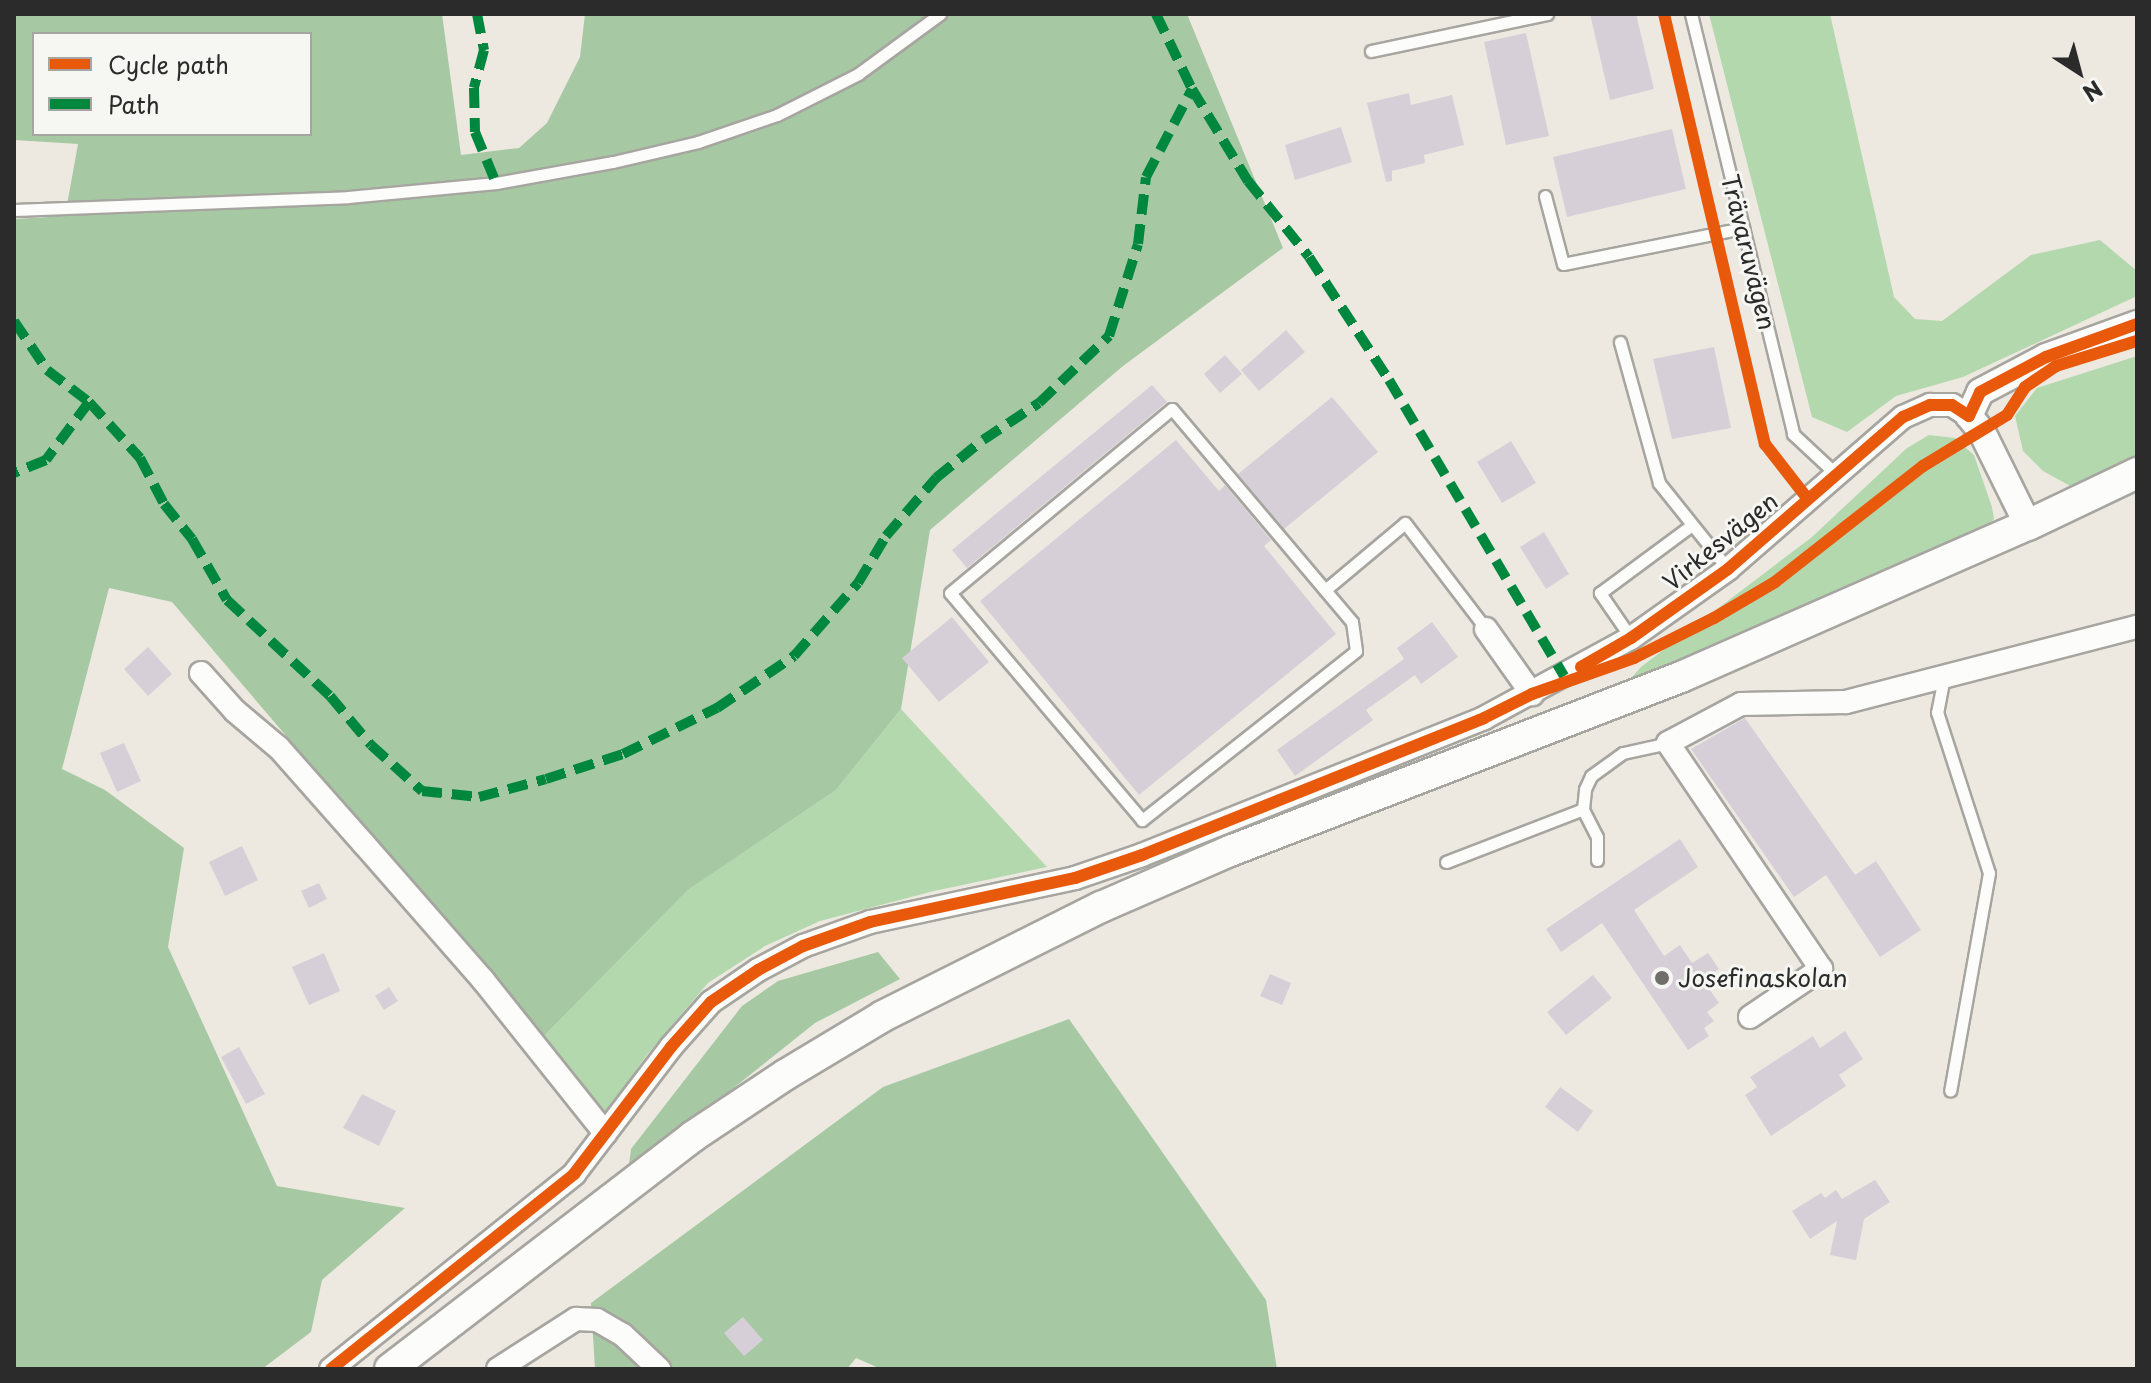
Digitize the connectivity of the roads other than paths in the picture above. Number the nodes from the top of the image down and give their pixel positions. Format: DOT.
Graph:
graph roads {
  1 [pos="940,14"];
  2 [pos="1547,14"];
  3 [pos="1691,14"];
  4 [pos="1371,51"];
  5 [pos="1545,196"];
  6 [pos="14,210"];
  7 [pos="1743,228"];
  8 [pos="2137,324"];
  9 [pos="1620,342"];
  10 [pos="1969,416"];
  11 [pos="2137,473"];
  12 [pos="1836,474"];
  13 [pos="1692,525"];
  14 [pos="2028,525"];
  15 [pos="1728,569"];
  16 [pos="1325,590"];
  17 [pos="2137,627"];
  18 [pos="1486,629"];
  19 [pos="1631,638"];
  20 [pos="201,673"];
  21 [pos="1944,677"];
  22 [pos="1532,694"];
  23 [pos="1668,743"];
  24 [pos="1583,809"];
  25 [pos="1597,860"];
  26 [pos="1446,862"];
  27 [pos="1750,1017"];
  28 [pos="1950,1091"];
  29 [pos="605,1133"];
  30 [pos="331,1369"];
  31 [pos="390,1369"];
  32 [pos="498,1369"];
  33 [pos="659,1369"];
  1 -- 6 [label="lane"];
  2 -- 4 [label="lane"];
  3 -- 7 [label="lane, Trävaruvägen"];
  5 -- 7 [label="lane"];
  7 -- 12 [label="lane, Trävaruvägen"];
  8 -- 10 [label="street"];
  9 -- 13 [label="lane"];
  10 -- 12 [label="street, Virkesvägen"];
  10 -- 14 [label="street"];
  11 -- 14 [label="main road"];
  12 -- 15 [label="street, Virkesvägen"];
  13 -- 15 [label="lane"];
  13 -- 19 [label="lane"];
  14 -- 31 [label="main road"];
  15 -- 19 [label="street, Virkesvägen"];
  16 -- 16 [label="lane"];
  16 -- 18 [label="lane"];
  17 -- 21 [label="street"];
  18 -- 22 [label="street"];
  19 -- 22 [label="street, Virkesvägen"];
  20 -- 29 [label="street"];
  21 -- 23 [label="street"];
  21 -- 28 [label="lane"];
  22 -- 29 [label="street, Virkesvägen"];
  23 -- 24 [label="lane"];
  23 -- 27 [label="street"];
  24 -- 25 [label="lane"];
  24 -- 26 [label="lane"];
  29 -- 30 [label="street, Virkesvägen"];
  32 -- 33 [label="street"];
}
